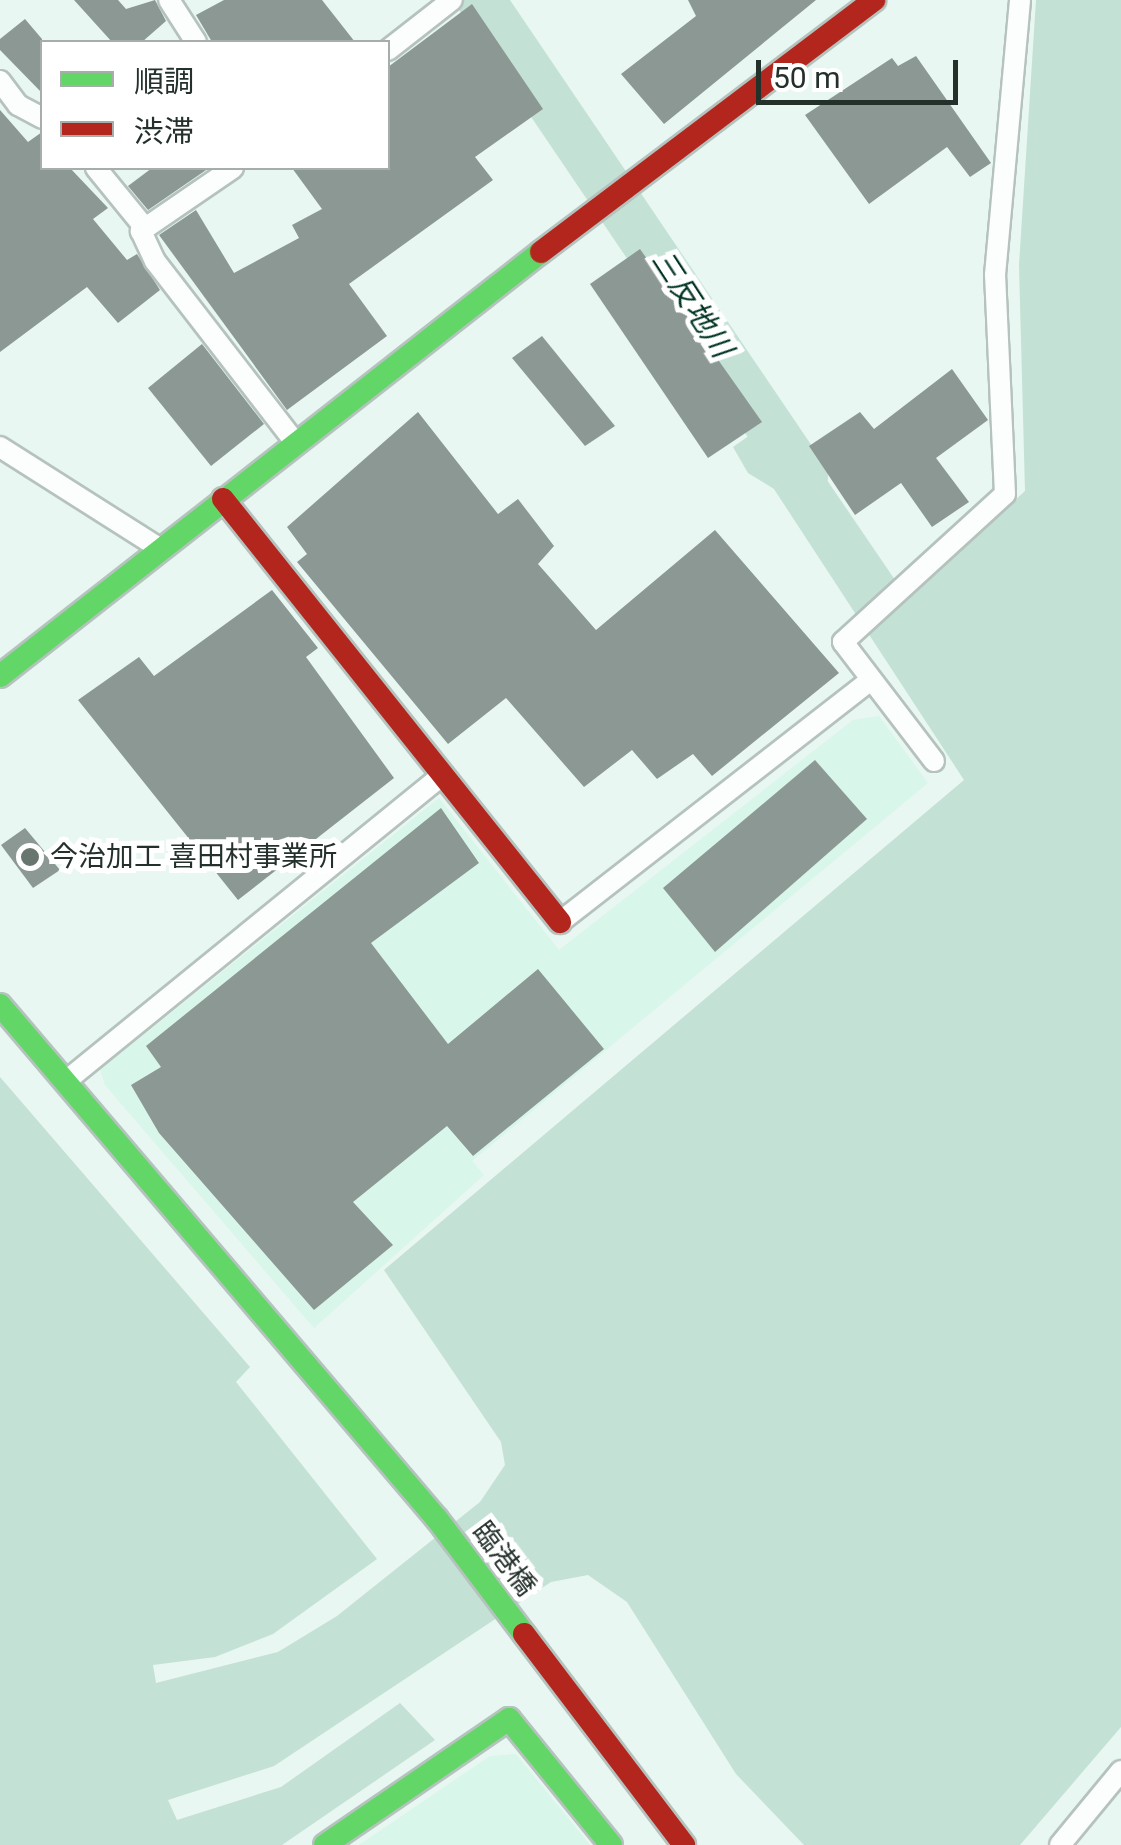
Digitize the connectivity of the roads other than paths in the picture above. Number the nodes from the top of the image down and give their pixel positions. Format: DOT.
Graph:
graph roads {
  1 [pos="169,0"];
  2 [pos="452,0"];
  3 [pos="874,0"];
  4 [pos="1020,0"];
  5 [pos="195,40"];
  6 [pos="390,48"];
  7 [pos="4,95"];
  8 [pos="40,117"];
  9 [pos="98,170"];
  10 [pos="230,170"];
  11 [pos="146,228"];
  12 [pos="294,441"];
  13 [pos="0,446"];
  14 [pos="223,499"];
  15 [pos="159,548"];
  16 [pos="0,676"];
  17 [pos="870,681"];
  18 [pos="934,761"];
  19 [pos="442,775"];
  20 [pos="560,922"];
  21 [pos="0,1005"];
  22 [pos="66,1080"];
  23 [pos="1121,1771"];
  24 [pos="325,1845"];
  25 [pos="611,1845"];
  26 [pos="684,1845"];
  27 [pos="1060,1845"];
  1 -- 5 [label="street"];
  2 -- 6 [label="street"];
  3 -- 12 [label="street"];
  4 -- 17 [label="street"];
  7 -- 8 [label="street"];
  9 -- 11 [label="street"];
  10 -- 11 [label="street"];
  11 -- 12 [label="street"];
  12 -- 14 [label="street"];
  13 -- 15 [label="street"];
  14 -- 15 [label="street"];
  14 -- 19 [label="street"];
  15 -- 16 [label="street"];
  17 -- 18 [label="street"];
  17 -- 20 [label="street"];
  19 -- 20 [label="street"];
  19 -- 22 [label="street"];
  21 -- 22 [label="street, 臨港橋"];
  22 -- 26 [label="street, 臨港橋"];
  23 -- 27 [label="street"];
  24 -- 25 [label="street"];
}
